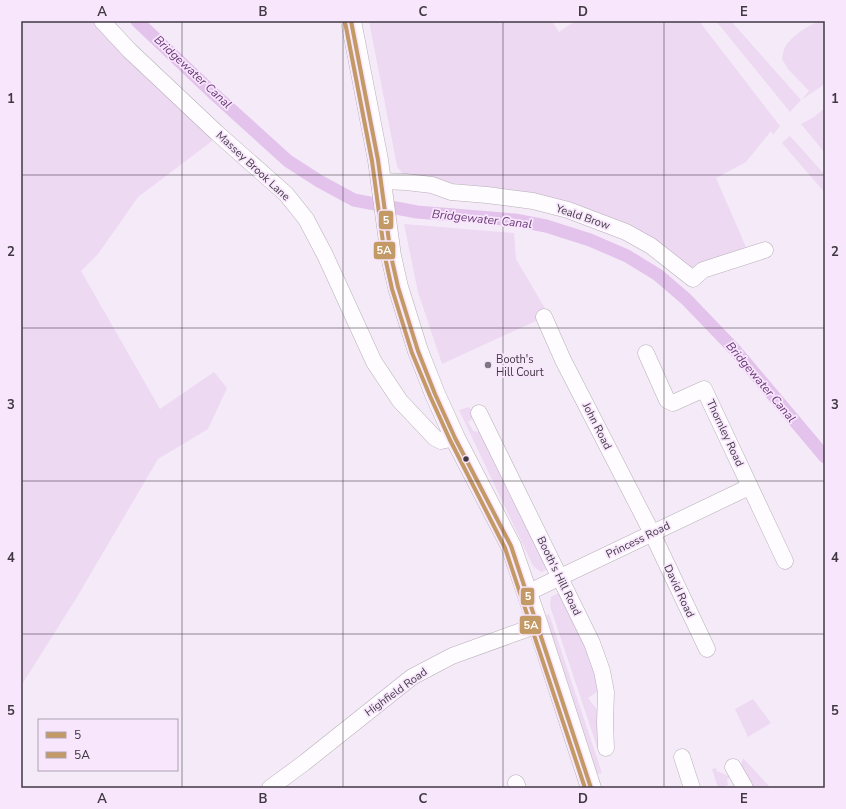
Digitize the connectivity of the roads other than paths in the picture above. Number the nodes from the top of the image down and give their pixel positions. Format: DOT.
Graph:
graph roads {
  1 [pos="102,21"];
  2 [pos="351,21"];
  3 [pos="382,185"];
  4 [pos="765,250"];
  5 [pos="544,317"];
  6 [pos="646,353"];
  7 [pos="479,413"];
  8 [pos="455,438"];
  9 [pos="749,487"];
  10 [pos="652,533"];
  11 [pos="785,561"];
  12 [pos="560,578"];
  13 [pos="527,593"];
  14 [pos="538,625"];
  15 [pos="706,649"];
  16 [pos="606,748"];
  17 [pos="682,757"];
  18 [pos="733,767"];
  19 [pos="270,788"];
  20 [pos="591,788"];
  21 [pos="692,788"];
  22 [pos="745,788"];
  1 -- 8 [label="street, Massey Brook Lane"];
  2 -- 3 [label="main road"];
  3 -- 4 [label="street, Yeald Brow"];
  3 -- 8 [label="main road"];
  5 -- 10 [label="street, John Road"];
  6 -- 9 [label="street, Thornley Road"];
  7 -- 12 [label="street, Booth's Hill Road"];
  8 -- 13 [label="main road"];
  9 -- 10 [label="street, Princess Road"];
  9 -- 11 [label="street, Thornley Road"];
  10 -- 12 [label="street, Princess Road"];
  10 -- 15 [label="street, David Road"];
  12 -- 13 [label="street, Princess Road"];
  12 -- 16 [label="street, Booth's Hill Road"];
  13 -- 14 [label="main road"];
  14 -- 19 [label="street, Highfield Road"];
  14 -- 20 [label="main road"];
  17 -- 21 [label="street"];
  18 -- 22 [label="street"];
}
